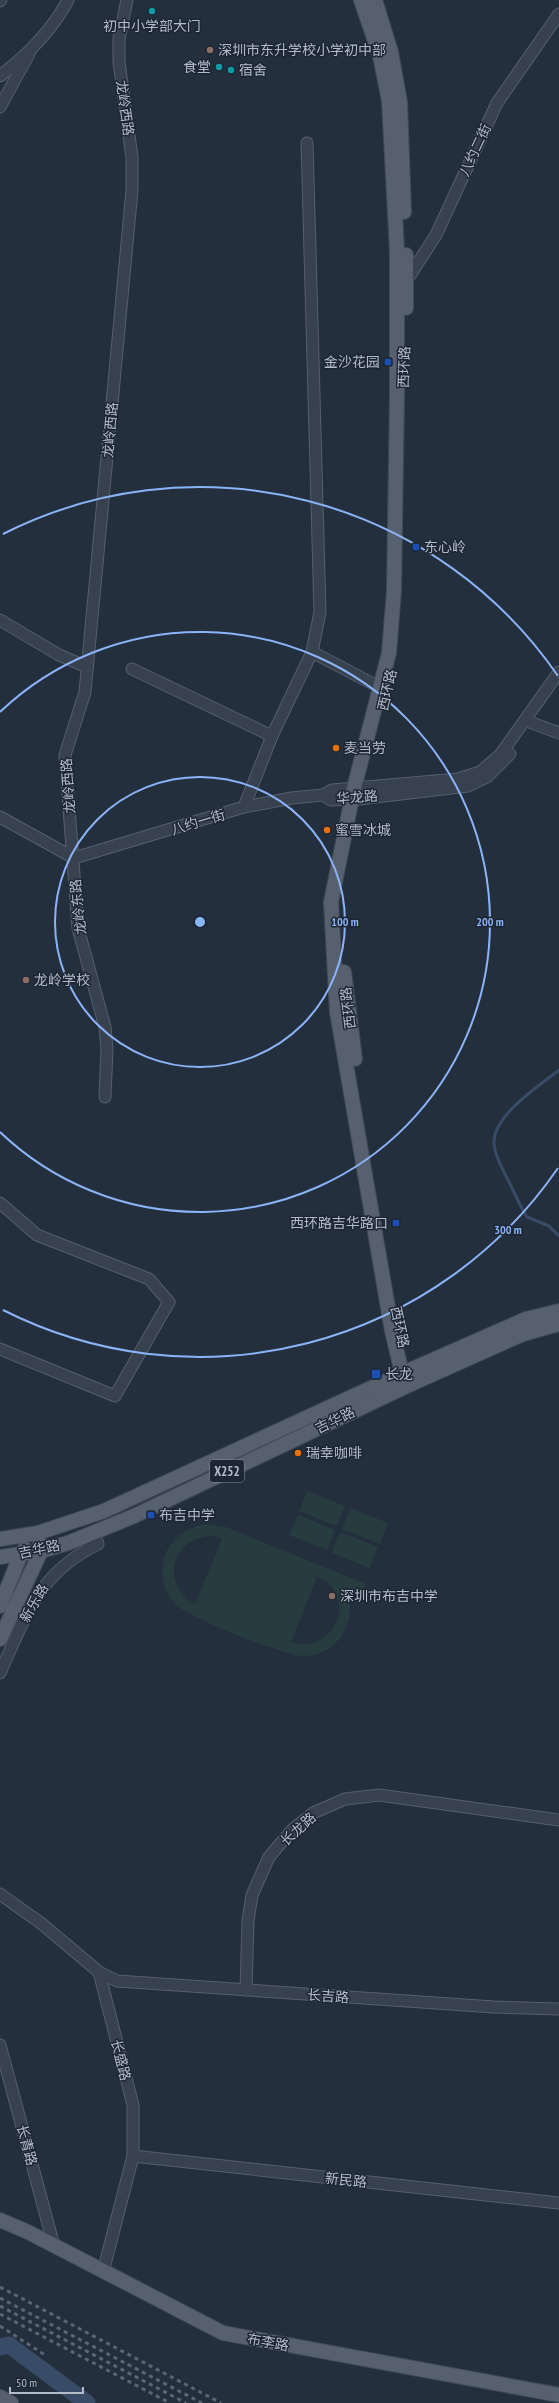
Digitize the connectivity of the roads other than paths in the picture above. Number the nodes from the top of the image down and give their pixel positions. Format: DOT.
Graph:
graph roads {
  1 [pos="68,0"];
  2 [pos="127,0"];
  3 [pos="361,0"];
  4 [pos="375,0"];
  5 [pos="382,0"];
  6 [pos="559,14"];
  7 [pos="33,46"];
  8 [pos="391,52"];
  9 [pos="0,76"];
  10 [pos="0,107"];
  11 [pos="307,143"];
  12 [pos="402,286"];
  13 [pos="0,620"];
  14 [pos="312,652"];
  15 [pos="87,666"];
  16 [pos="132,669"];
  17 [pos="559,672"];
  18 [pos="559,685"];
  19 [pos="381,688"];
  20 [pos="532,723"];
  21 [pos="559,733"];
  22 [pos="272,736"];
  23 [pos="357,793"];
  24 [pos="323,795"];
  25 [pos="244,807"];
  26 [pos="0,817"];
  27 [pos="74,858"];
  28 [pos="105,1097"];
  29 [pos="0,1203"];
  30 [pos="559,1311"];
  31 [pos="559,1324"];
  32 [pos="0,1349"];
  33 [pos="408,1376"];
  34 [pos="94,1532"];
  35 [pos="38,1533"];
  36 [pos="0,1539"];
  37 [pos="41,1551"];
  38 [pos="21,1554"];
  39 [pos="0,1557"];
  40 [pos="0,1606"];
  41 [pos="2,1634"];
  42 [pos="0,1673"];
  43 [pos="559,1820"];
  44 [pos="0,1894"];
  45 [pos="99,1972"];
  46 [pos="246,1990"];
  47 [pos="559,2009"];
  48 [pos="0,2045"];
  49 [pos="133,2156"];
  50 [pos="559,2203"];
  51 [pos="0,2220"];
  52 [pos="54,2246"];
  53 [pos="103,2272"];
  54 [pos="559,2395"];
  55 [pos="0,2397"];
  56 [pos="11,2403"];
  1 -- 7 [label="street"];
  2 -- 15 [label="street, 龙岭西路"];
  3 -- 12 [label="main road, 西环路"];
  4 -- 8 [label="main road, 西环路"];
  5 -- 8 [label="street"];
  6 -- 12 [label="street, 八约二街"];
  7 -- 9 [label="street"];
  7 -- 10 [label="street"];
  8 -- 12 [label="main road, 西环路"];
  11 -- 14 [label="street"];
  12 -- 19 [label="main road, 西环路"];
  12 -- 23 [label="main road, 西环路"];
  13 -- 15 [label="street"];
  14 -- 19 [label="street"];
  14 -- 22 [label="street"];
  15 -- 27 [label="street, 龙岭西路"];
  16 -- 22 [label="street"];
  17 -- 23 [label="street, 华龙路"];
  18 -- 20 [label="street, 华龙路"];
  19 -- 23 [label="main road, 西环路"];
  20 -- 21 [label="street"];
  20 -- 23 [label="street, 华龙路"];
  22 -- 25 [label="street"];
  23 -- 24 [label="street, 华龙路"];
  23 -- 33 [label="main road, 西环路"];
  24 -- 25 [label="street, 八约一街"];
  25 -- 27 [label="street, 八约一街"];
  26 -- 27 [label="street"];
  27 -- 28 [label="street, 龙岭东路"];
  29 -- 32 [label="street"];
  30 -- 33 [label="main road, 吉华路 / X252"];
  31 -- 33 [label="main road, 吉华路 / X252"];
  33 -- 34 [label="main road, 吉华路 / X252"];
  33 -- 35 [label="main road, 吉华路 / X252"];
  34 -- 37 [label="main road, 吉华路 / X252"];
  34 -- 42 [label="street, 新乐路"];
  35 -- 36 [label="main road, 吉华路 / X252"];
  35 -- 37 [label="main road"];
  35 -- 38 [label="main road"];
  37 -- 38 [label="main road, 吉华路 / X252"];
  37 -- 41 [label="main road"];
  38 -- 39 [label="main road, 吉华路 / X252"];
  38 -- 40 [label="main road"];
  43 -- 46 [label="street, 长龙路"];
  44 -- 45 [label="street"];
  45 -- 46 [label="street, 长吉路"];
  45 -- 49 [label="street, 长盛路"];
  46 -- 47 [label="street, 长吉路"];
  48 -- 52 [label="street, 长青路"];
  49 -- 50 [label="street, 新民路"];
  49 -- 53 [label="street, 长盛路"];
  51 -- 52 [label="main road, 布李路"];
  52 -- 53 [label="main road, 布李路"];
  53 -- 54 [label="main road, 布李路"];
  55 -- 56 [label="main road"];
}
